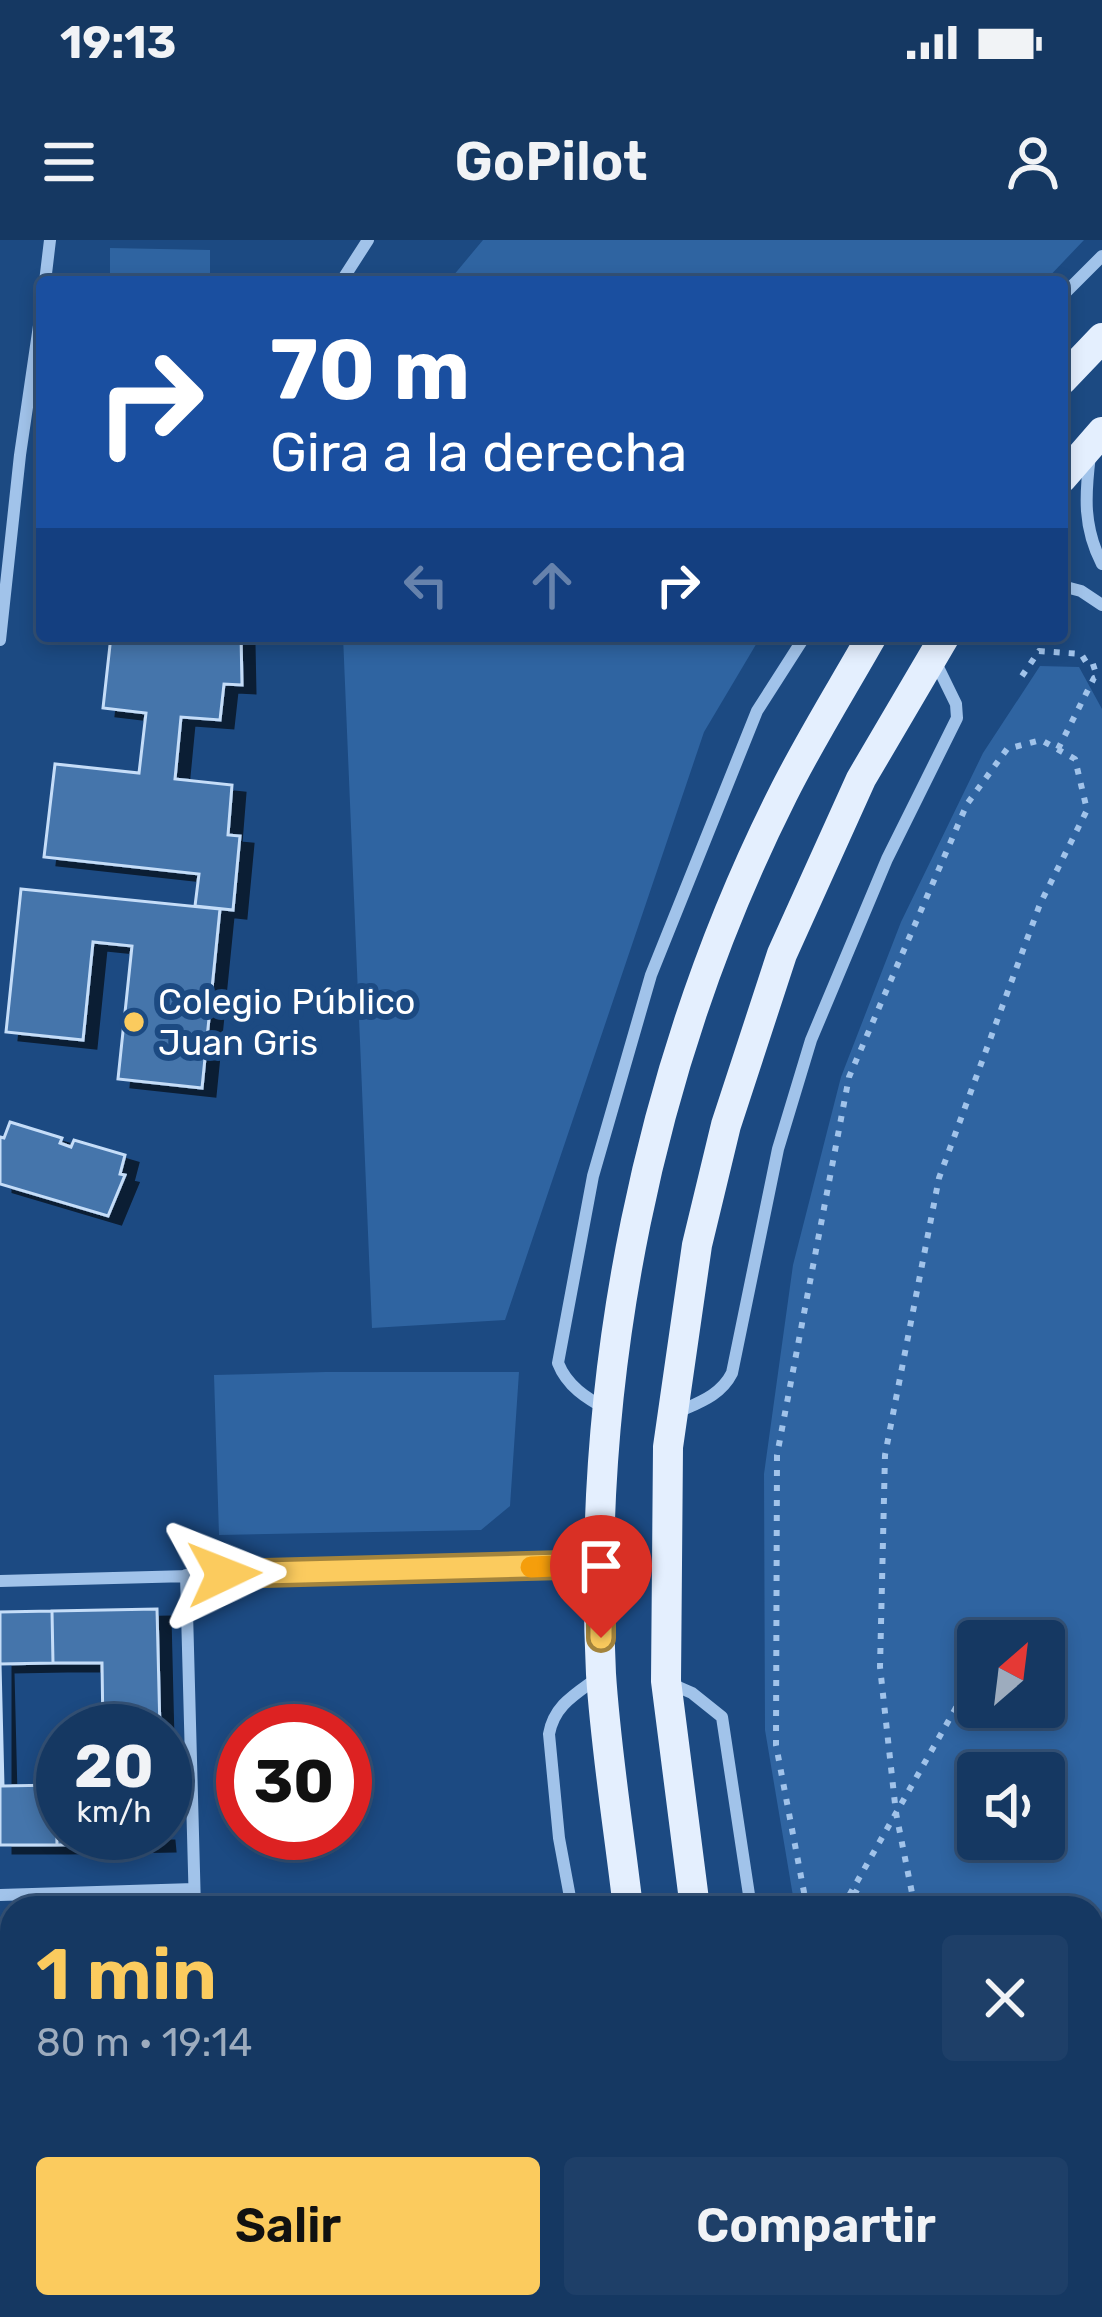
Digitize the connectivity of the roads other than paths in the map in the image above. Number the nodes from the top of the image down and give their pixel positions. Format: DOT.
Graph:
graph roads {
  1 [pos="50,240"];
  2 [pos="368,240"];
  3 [pos="1102,256"];
  4 [pos="46,276"];
  5 [pos="345,276"];
  6 [pos="1068,290"];
  7 [pos="36,337"];
  8 [pos="1102,338"];
  9 [pos="1068,374"];
  10 [pos="1097,437"];
  11 [pos="1068,471"];
  12 [pos="1102,564"];
  13 [pos="1068,588"];
  14 [pos="1102,605"];
  15 [pos="0,640"];
  16 [pos="801,642"];
  17 [pos="869,642"];
  18 [pos="939,646"];
  19 [pos="608,1410"];
  20 [pos="672,1415"];
  21 [pos="601,1564"];
  22 [pos="186,1575"];
  23 [pos="0,1581"];
  24 [pos="602,1675"];
  25 [pos="666,1682"];
  26 [pos="194,1889"];
  27 [pos="0,1895"];
  28 [pos="194,1896"];
  29 [pos="570,1896"];
  30 [pos="627,1896"];
  31 [pos="693,1896"];
  32 [pos="749,1896"];
  1 -- 4 [label="street"];
  2 -- 5 [label="street"];
  3 -- 6 [label="street"];
  7 -- 15 [label="street"];
  8 -- 9 [label="main road"];
  10 -- 11 [label="main road"];
  10 -- 12 [label="street"];
  13 -- 14 [label="street"];
  16 -- 19 [label="street"];
  17 -- 19 [label="main road"];
  18 -- 20 [label="main road"];
  18 -- 20 [label="street"];
  19 -- 21 [label="main road"];
  20 -- 25 [label="main road"];
  21 -- 22 [label="street"];
  21 -- 24 [label="main road"];
  22 -- 23 [label="street"];
  22 -- 26 [label="street"];
  24 -- 29 [label="street"];
  24 -- 30 [label="main road"];
  25 -- 31 [label="main road"];
  25 -- 32 [label="street"];
  26 -- 27 [label="street"];
  26 -- 28 [label="street"];
}
